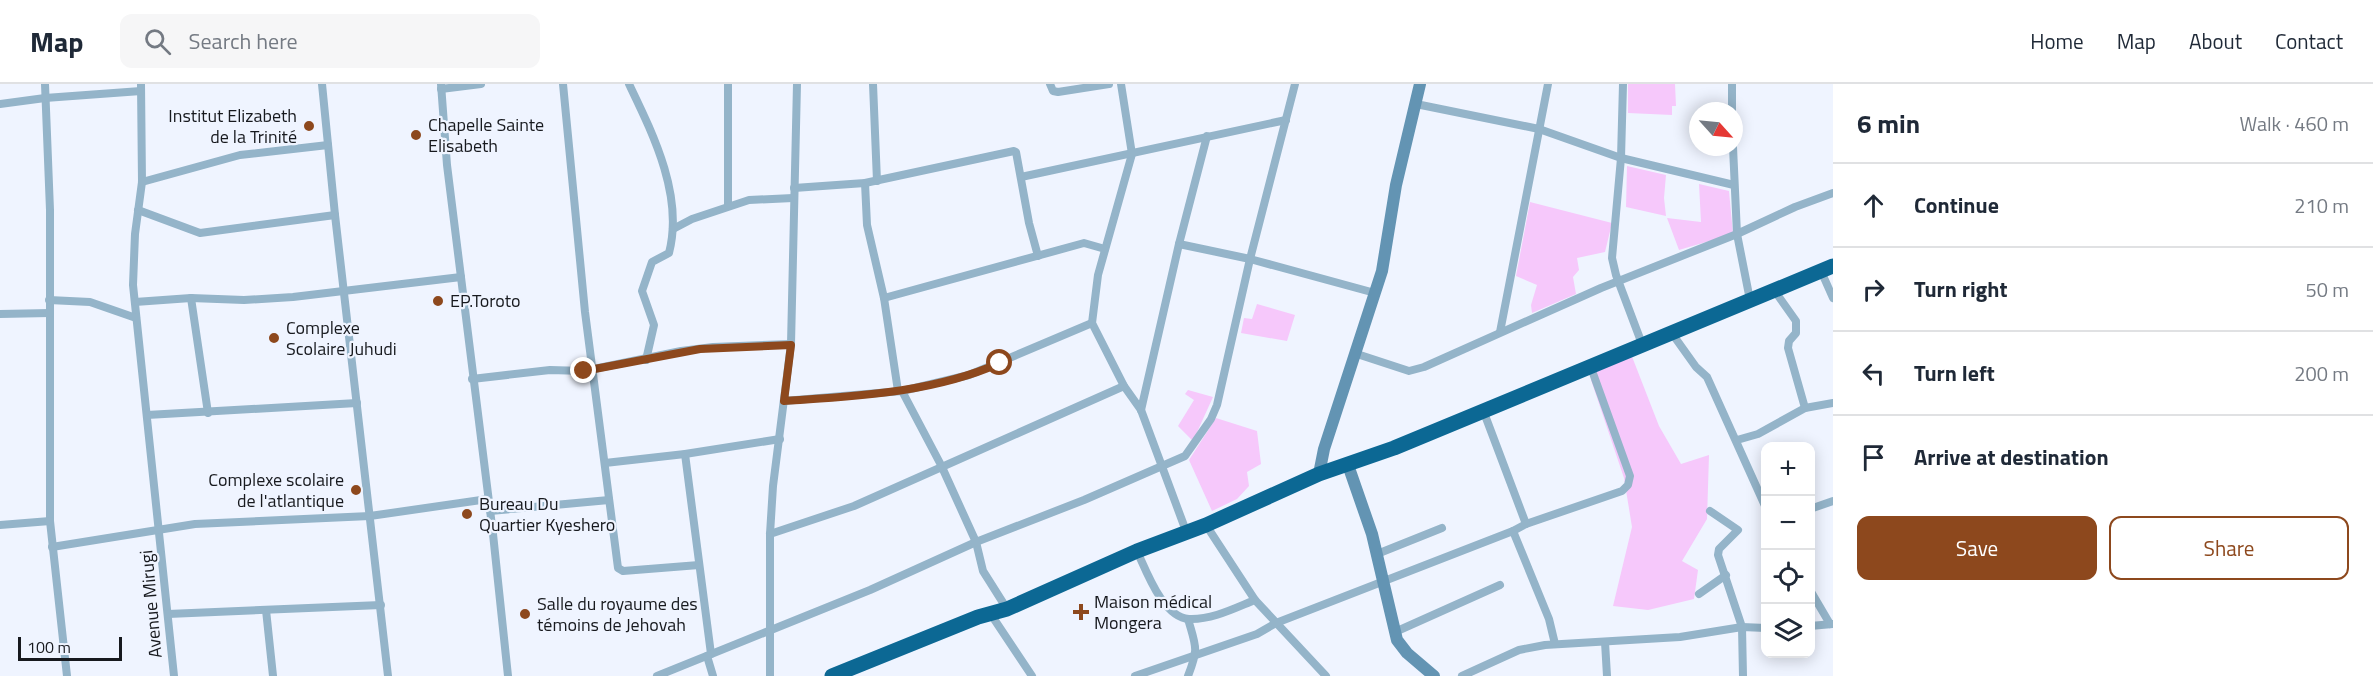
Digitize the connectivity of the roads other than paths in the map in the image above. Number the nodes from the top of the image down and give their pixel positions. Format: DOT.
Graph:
graph roads {
  1 [pos="45,84"];
  2 [pos="322,84"];
  3 [pos="481,84"];
  4 [pos="563,84"];
  5 [pos="629,84"];
  6 [pos="728,84"];
  7 [pos="797,84"];
  8 [pos="873,84"];
  9 [pos="1050,84"];
  10 [pos="1109,84"];
  11 [pos="1121,84"];
  12 [pos="1295,84"];
  13 [pos="1420,84"];
  14 [pos="1548,84"];
  15 [pos="1623,84"];
  16 [pos="1732,84"];
  17 [pos="141,87"];
  18 [pos="441,87"];
  19 [pos="45,98"];
  20 [pos="1732,102"];
  21 [pos="0,104"];
  22 [pos="1416,104"];
  23 [pos="1286,120"];
  24 [pos="1539,129"];
  25 [pos="1207,136"];
  26 [pos="328,144"];
  27 [pos="1132,154"];
  28 [pos="1733,156"];
  29 [pos="1621,158"];
  30 [pos="1021,177"];
  31 [pos="877,180"];
  32 [pos="142,182"];
  33 [pos="865,183"];
  34 [pos="1734,185"];
  35 [pos="794,188"];
  36 [pos="1833,193"];
  37 [pos="793,198"];
  38 [pos="729,206"];
  39 [pos="138,210"];
  40 [pos="334,215"];
  41 [pos="673,229"];
  42 [pos="1737,234"];
  43 [pos="1179,244"];
  44 [pos="1105,249"];
  45 [pos="1038,256"];
  46 [pos="1250,259"];
  47 [pos="1827,268"];
  48 [pos="461,277"];
  49 [pos="1619,281"];
  50 [pos="1774,290"];
  51 [pos="344,291"];
  52 [pos="1375,293"];
  53 [pos="191,298"];
  54 [pos="884,298"];
  55 [pos="1833,298"];
  56 [pos="49,300"];
  57 [pos="1750,300"];
  58 [pos="135,302"];
  59 [pos="50,313"];
  60 [pos="0,314"];
  61 [pos="136,318"];
  62 [pos="1092,323"];
  63 [pos="1500,332"];
  64 [pos="1671,332"];
  65 [pos="1642,344"];
  66 [pos="791,345"];
  67 [pos="1354,353"];
  68 [pos="646,360"];
  69 [pos="1590,365"];
  70 [pos="592,369"];
  71 [pos="472,379"];
  72 [pos="1124,386"];
  73 [pos="900,391"];
  74 [pos="784,401"];
  75 [pos="357,403"];
  76 [pos="1833,403"];
  77 [pos="1805,408"];
  78 [pos="1482,409"];
  79 [pos="1141,410"];
  80 [pos="208,412"];
  81 [pos="147,415"];
  82 [pos="780,439"];
  83 [pos="1737,440"];
  84 [pos="685,454"];
  85 [pos="605,463"];
  86 [pos="941,465"];
  87 [pos="1348,465"];
  88 [pos="1161,467"];
  89 [pos="1319,474"];
  90 [pos="1761,496"];
  91 [pos="488,499"];
  92 [pos="609,500"];
  93 [pos="1833,501"];
  94 [pos="1815,507"];
  95 [pos="490,511"];
  96 [pos="1710,512"];
  97 [pos="370,516"];
  98 [pos="50,521"];
  99 [pos="1526,524"];
  100 [pos="0,525"];
  101 [pos="1206,525"];
  102 [pos="1442,528"];
  103 [pos="160,529"];
  104 [pos="1186,531"];
  105 [pos="1513,531"];
  106 [pos="770,534"];
  107 [pos="976,542"];
  108 [pos="52,547"];
  109 [pos="1137,551"];
  110 [pos="1377,554"];
  111 [pos="699,565"];
  112 [pos="1726,575"];
  113 [pos="1384,582"];
  114 [pos="1500,585"];
  115 [pos="1699,594"];
  116 [pos="1815,598"];
  117 [pos="1255,600"];
  118 [pos="381,604"];
  119 [pos="1007,609"];
  120 [pos="266,610"];
  121 [pos="990,613"];
  122 [pos="168,614"];
  123 [pos="1188,619"];
  124 [pos="1276,623"];
  125 [pos="1832,624"];
  126 [pos="1815,626"];
  127 [pos="1742,627"];
  128 [pos="1761,628"];
  129 [pos="770,630"];
  130 [pos="1395,632"];
  131 [pos="1605,642"];
  132 [pos="1555,644"];
  133 [pos="709,655"];
  134 [pos="1197,655"];
  135 [pos="67,676"];
  136 [pos="174,676"];
  137 [pos="273,676"];
  138 [pos="388,676"];
  139 [pos="508,676"];
  140 [pos="657,676"];
  141 [pos="712,676"];
  142 [pos="770,676"];
  143 [pos="835,676"];
  144 [pos="1032,676"];
  145 [pos="1136,676"];
  146 [pos="1188,676"];
  147 [pos="1326,676"];
  148 [pos="1434,676"];
  149 [pos="1462,676"];
  150 [pos="1607,676"];
  151 [pos="1743,676"];
  1 -- 19 [label="street"];
  2 -- 26 [label="street"];
  3 -- 18 [label="street"];
  4 -- 70 [label="street"];
  5 -- 41 [label="street"];
  6 -- 38 [label="street"];
  7 -- 35 [label="street"];
  8 -- 31 [label="street"];
  9 -- 10 [label="street"];
  11 -- 27 [label="street"];
  12 -- 23 [label="street"];
  13 -- 22 [label="street"];
  14 -- 24 [label="street"];
  15 -- 29 [label="street"];
  16 -- 20 [label="street"];
  17 -- 19 [label="street"];
  17 -- 32 [label="street, Avenue Mirugi"];
  18 -- 48 [label="street"];
  19 -- 21 [label="street"];
  19 -- 56 [label="street"];
  22 -- 24 [label="street"];
  22 -- 52 [label="street"];
  23 -- 25 [label="street"];
  23 -- 46 [label="street"];
  24 -- 29 [label="street"];
  24 -- 63 [label="street"];
  25 -- 27 [label="street"];
  25 -- 43 [label="street"];
  26 -- 32 [label="street"];
  26 -- 40 [label="street"];
  27 -- 30 [label="street"];
  27 -- 44 [label="street"];
  28 -- 34 [label="street"];
  29 -- 34 [label="street"];
  29 -- 49 [label="street"];
  30 -- 31 [label="street"];
  30 -- 45 [label="street"];
  31 -- 33 [label="street"];
  32 -- 39 [label="street, Avenue Mirugi"];
  33 -- 35 [label="street"];
  33 -- 54 [label="street"];
  34 -- 42 [label="street"];
  35 -- 37 [label="street"];
  36 -- 42 [label="street"];
  37 -- 38 [label="street"];
  37 -- 66 [label="street"];
  38 -- 41 [label="street"];
  39 -- 40 [label="street"];
  39 -- 58 [label="street, Avenue Mirugi"];
  40 -- 51 [label="street"];
  41 -- 68 [label="street"];
  42 -- 49 [label="street"];
  42 -- 57 [label="street"];
  43 -- 46 [label="street"];
  43 -- 79 [label="street"];
  44 -- 45 [label="street"];
  44 -- 62 [label="street"];
  45 -- 54 [label="street"];
  46 -- 52 [label="street"];
  46 -- 88 [label="street"];
  47 -- 50 [label="highway"];
  47 -- 55 [label="street"];
  48 -- 51 [label="street"];
  48 -- 71 [label="street"];
  49 -- 63 [label="street"];
  49 -- 65 [label="street"];
  50 -- 57 [label="highway"];
  50 -- 77 [label="street"];
  51 -- 53 [label="street"];
  51 -- 75 [label="street"];
  52 -- 67 [label="street"];
  53 -- 58 [label="street"];
  53 -- 80 [label="street"];
  54 -- 73 [label="street"];
  56 -- 59 [label="street"];
  56 -- 61 [label="street"];
  57 -- 64 [label="highway"];
  58 -- 61 [label="street, Avenue Mirugi"];
  59 -- 60 [label="street"];
  59 -- 98 [label="street"];
  61 -- 81 [label="street, Avenue Mirugi"];
  62 -- 72 [label="street"];
  62 -- 73 [label="street"];
  63 -- 67 [label="street"];
  64 -- 65 [label="highway"];
  64 -- 83 [label="street"];
  65 -- 69 [label="highway"];
  66 -- 68 [label="street"];
  66 -- 74 [label="street"];
  67 -- 89 [label="street"];
  68 -- 70 [label="street"];
  69 -- 78 [label="highway"];
  69 -- 99 [label="street"];
  70 -- 71 [label="street"];
  70 -- 85 [label="street"];
  71 -- 91 [label="street"];
  72 -- 79 [label="street"];
  72 -- 86 [label="street"];
  73 -- 74 [label="street"];
  73 -- 86 [label="street"];
  74 -- 82 [label="street"];
  75 -- 80 [label="street"];
  75 -- 97 [label="street"];
  76 -- 77 [label="street"];
  77 -- 83 [label="street"];
  78 -- 87 [label="highway"];
  78 -- 99 [label="street"];
  79 -- 88 [label="street"];
  80 -- 81 [label="street"];
  81 -- 103 [label="street, Avenue Mirugi"];
  82 -- 84 [label="street"];
  82 -- 106 [label="street"];
  83 -- 90 [label="street"];
  84 -- 85 [label="street"];
  84 -- 111 [label="street"];
  85 -- 92 [label="street"];
  86 -- 106 [label="street"];
  86 -- 107 [label="street"];
  87 -- 89 [label="highway"];
  87 -- 110 [label="street"];
  88 -- 104 [label="street"];
  88 -- 107 [label="street"];
  89 -- 101 [label="highway"];
  91 -- 95 [label="street"];
  91 -- 97 [label="street"];
  92 -- 95 [label="street"];
  92 -- 111 [label="street"];
  93 -- 94 [label="street"];
  95 -- 139 [label="street"];
  96 -- 112 [label="street"];
  97 -- 103 [label="street"];
  97 -- 118 [label="street"];
  98 -- 100 [label="street"];
  98 -- 108 [label="street"];
  99 -- 105 [label="street"];
  101 -- 104 [label="highway"];
  101 -- 117 [label="street"];
  102 -- 110 [label="street"];
  103 -- 108 [label="street"];
  103 -- 122 [label="street, Avenue Mirugi"];
  104 -- 109 [label="highway"];
  105 -- 113 [label="street"];
  105 -- 132 [label="street"];
  106 -- 129 [label="street"];
  107 -- 119 [label="street"];
  107 -- 129 [label="street"];
  108 -- 135 [label="street"];
  109 -- 119 [label="highway"];
  109 -- 123 [label="street"];
  110 -- 113 [label="street"];
  111 -- 133 [label="street"];
  112 -- 115 [label="street"];
  112 -- 127 [label="street"];
  113 -- 124 [label="street"];
  113 -- 130 [label="street"];
  114 -- 130 [label="street"];
  116 -- 125 [label="street"];
  117 -- 123 [label="street"];
  117 -- 124 [label="street"];
  118 -- 120 [label="street"];
  118 -- 138 [label="street"];
  119 -- 121 [label="highway"];
  120 -- 122 [label="street"];
  120 -- 137 [label="street"];
  121 -- 143 [label="highway"];
  121 -- 144 [label="street"];
  122 -- 136 [label="street, Avenue Mirugi"];
  123 -- 134 [label="street"];
  124 -- 134 [label="street"];
  124 -- 147 [label="street"];
  125 -- 126 [label="street"];
  127 -- 128 [label="street"];
  127 -- 131 [label="street"];
  127 -- 151 [label="street"];
  129 -- 133 [label="street"];
  129 -- 142 [label="street"];
  130 -- 148 [label="street"];
  131 -- 132 [label="street"];
  131 -- 150 [label="street"];
  132 -- 149 [label="street"];
  133 -- 140 [label="street"];
  133 -- 141 [label="street"];
  134 -- 145 [label="street"];
  134 -- 146 [label="street"];
}
